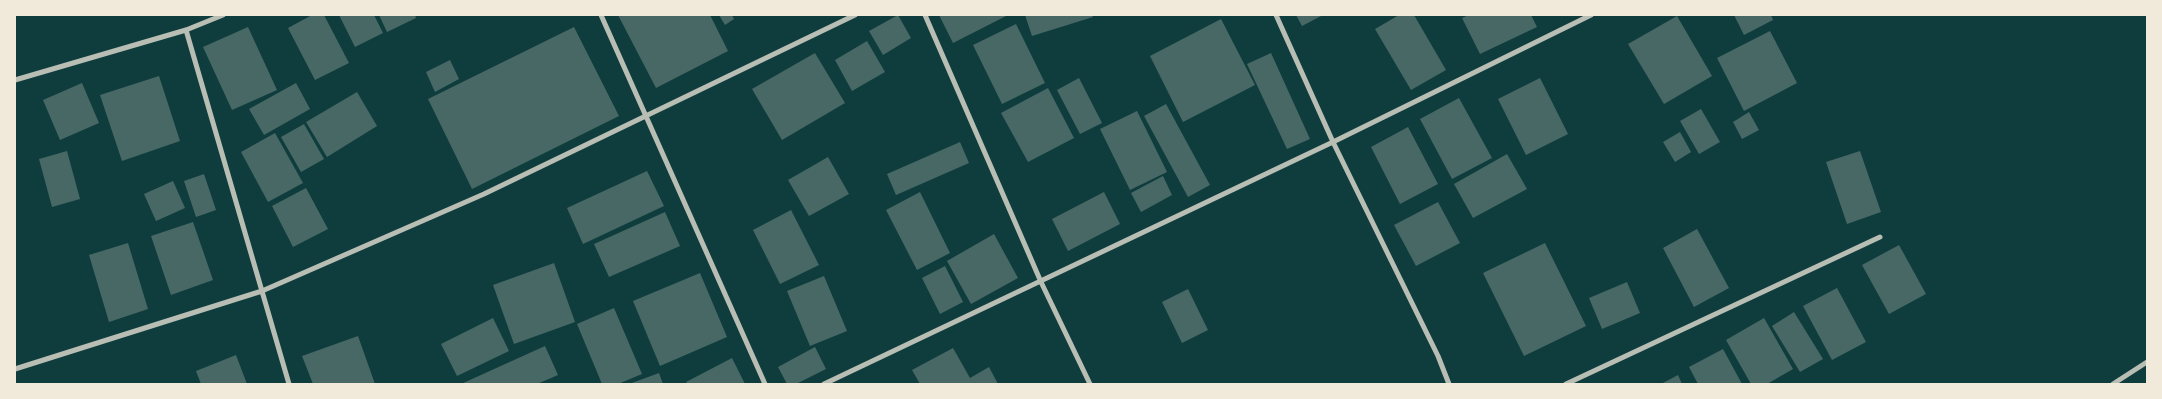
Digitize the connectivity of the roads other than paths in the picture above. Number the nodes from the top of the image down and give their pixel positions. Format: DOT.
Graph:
graph roads {
  1 [pos="224,15"];
  2 [pos="601,15"];
  3 [pos="854,15"];
  4 [pos="925,15"];
  5 [pos="1276,15"];
  6 [pos="1590,15"];
  7 [pos="186,30"];
  8 [pos="15,80"];
  9 [pos="646,116"];
  10 [pos="1332,142"];
  11 [pos="1880,237"];
  12 [pos="1041,282"];
  13 [pos="262,291"];
  14 [pos="2147,362"];
  15 [pos="15,369"];
  16 [pos="289,384"];
  17 [pos="765,384"];
  18 [pos="824,384"];
  19 [pos="1090,384"];
  20 [pos="1449,384"];
  21 [pos="1566,384"];
  22 [pos="2113,384"];
  1 -- 7 [label="street"];
  2 -- 9 [label="street"];
  3 -- 9 [label="street"];
  4 -- 12 [label="street"];
  5 -- 10 [label="street"];
  6 -- 10 [label="street"];
  7 -- 8 [label="street"];
  7 -- 13 [label="street"];
  9 -- 13 [label="street"];
  9 -- 17 [label="street"];
  10 -- 12 [label="street"];
  10 -- 20 [label="street"];
  11 -- 21 [label="street"];
  12 -- 18 [label="street"];
  12 -- 19 [label="street"];
  13 -- 15 [label="street"];
  13 -- 16 [label="street"];
  14 -- 22 [label="street"];
}
